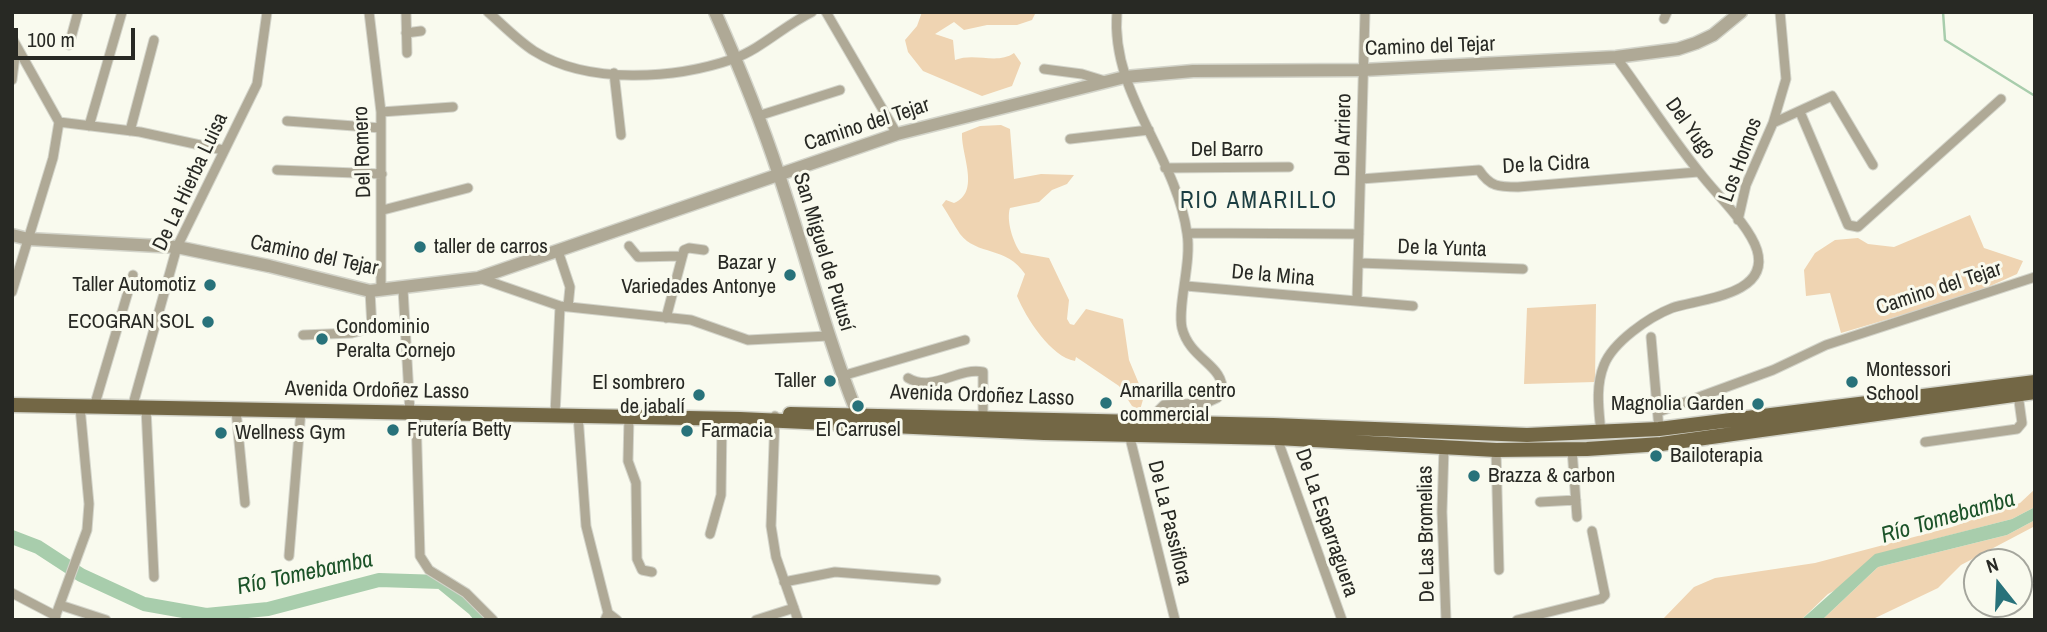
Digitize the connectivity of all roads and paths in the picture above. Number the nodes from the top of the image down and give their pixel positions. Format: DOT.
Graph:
graph roads {
  1 [pos="78,12"];
  2 [pos="122,12"];
  3 [pos="267,12"];
  4 [pos="369,12"];
  5 [pos="406,12"];
  6 [pos="488,12"];
  7 [pos="715,12"];
  8 [pos="812,12"];
  9 [pos="826,12"];
  10 [pos="1117,12"];
  11 [pos="1365,12"];
  12 [pos="1741,12"];
  13 [pos="1780,12"];
  14 [pos="421,31"];
  15 [pos="406,33"];
  16 [pos="12,38"];
  17 [pos="154,40"];
  18 [pos="69,45"];
  19 [pos="16,48"];
  20 [pos="407,53"];
  21 [pos="1616,57"];
  22 [pos="735,58"];
  23 [pos="1044,69"];
  24 [pos="1363,70"];
  25 [pos="614,73"];
  26 [pos="1125,77"];
  27 [pos="12,80"];
  28 [pos="1105,81"];
  29 [pos="840,90"];
  30 [pos="2001,99"];
  31 [pos="453,107"];
  32 [pos="381,112"];
  33 [pos="1800,113"];
  34 [pos="758,116"];
  35 [pos="287,121"];
  36 [pos="58,122"];
  37 [pos="1773,123"];
  38 [pos="89,126"];
  39 [pos="381,128"];
  40 [pos="1149,130"];
  41 [pos="130,131"];
  42 [pos="897,134"];
  43 [pos="621,135"];
  44 [pos="1070,139"];
  45 [pos="223,150"];
  46 [pos="1873,165"];
  47 [pos="1289,167"];
  48 [pos="1165,168"];
  49 [pos="277,170"];
  50 [pos="1698,172"];
  51 [pos="382,174"];
  52 [pos="779,174"];
  53 [pos="1361,178"];
  54 [pos="468,188"];
  55 [pos="383,210"];
  56 [pos="1738,220"];
  57 [pos="1187,233"];
  58 [pos="1359,234"];
  59 [pos="12,235"];
  60 [pos="28,239"];
  61 [pos="629,246"];
  62 [pos="177,247"];
  63 [pos="704,250"];
  64 [pos="558,251"];
  65 [pos="681,256"];
  66 [pos="1359,263"];
  67 [pos="1523,269"];
  68 [pos="133,275"];
  69 [pos="2035,277"];
  70 [pos="478,278"];
  71 [pos="1186,286"];
  72 [pos="403,289"];
  73 [pos="375,291"];
  74 [pos="12,292"];
  75 [pos="1357,300"];
  76 [pos="564,306"];
  77 [pos="1413,306"];
  78 [pos="666,318"];
  79 [pos="303,335"];
  80 [pos="828,337"];
  81 [pos="1651,337"];
  82 [pos="965,340"];
  83 [pos="842,376"];
  84 [pos="908,378"];
  85 [pos="2035,382"];
  86 [pos="2035,392"];
  87 [pos="2018,394"];
  88 [pos="12,405"];
  89 [pos="87,407"];
  90 [pos="139,408"];
  91 [pos="236,410"];
  92 [pos="301,410"];
  93 [pos="1658,412"];
  94 [pos="413,414"];
  95 [pos="555,415"];
  96 [pos="578,415"];
  97 [pos="629,416"];
  98 [pos="775,418"];
  99 [pos="983,418"];
  100 [pos="722,419"];
  101 [pos="857,420"];
  102 [pos="1156,423"];
  103 [pos="1659,429"];
  104 [pos="1129,434"];
  105 [pos="1277,438"];
  106 [pos="1602,441"];
  107 [pos="1925,442"];
  108 [pos="1444,447"];
  109 [pos="1572,449"];
  110 [pos="1496,450"];
  111 [pos="1576,500"];
  112 [pos="1540,502"];
  113 [pos="246,503"];
  114 [pos="1577,517"];
  115 [pos="1592,531"];
  116 [pos="710,534"];
  117 [pos="289,556"];
  118 [pos="1499,570"];
  119 [pos="652,572"];
  120 [pos="155,578"];
  121 [pos="936,580"];
  122 [pos="784,582"];
  123 [pos="12,593"];
  124 [pos="60,605"];
  125 [pos="794,608"];
  126 [pos="606,617"];
  127 [pos="55,618"];
  128 [pos="106,620"];
  129 [pos="494,620"];
  130 [pos="617,620"];
  131 [pos="756,620"];
  132 [pos="798,620"];
  133 [pos="1175,620"];
  134 [pos="1342,620"];
  135 [pos="1446,620"];
  136 [pos="1517,620"];
  1 -- 18 [label="street"];
  2 -- 38 [label="street"];
  3 -- 45 [label="street, De La Hierba Luisa"];
  4 -- 32 [label="street, Del Romero"];
  5 -- 15 [label="street"];
  6 -- 25 [label="street"];
  7 -- 22 [label="street, San Miguel de Putusí"];
  8 -- 22 [label="street"];
  9 -- 42 [label="street"];
  10 -- 26 [label="street"];
  11 -- 24 [label="street, Del Arriero"];
  12 -- 21 [label="street, Camino del Tejar"];
  13 -- 37 [label="street, Los Hornos"];
  14 -- 15 [label="street"];
  15 -- 20 [label="street"];
  16 -- 19 [label="street"];
  17 -- 41 [label="street"];
  19 -- 27 [label="street"];
  19 -- 36 [label="street"];
  21 -- 24 [label="street, Camino del Tejar"];
  21 -- 50 [label="street, Del Yugo"];
  22 -- 25 [label="street"];
  22 -- 34 [label="street, San Miguel de Putusí"];
  23 -- 28 [label="street"];
  24 -- 26 [label="street, Camino del Tejar"];
  24 -- 53 [label="street, Del Arriero"];
  25 -- 43 [label="street"];
  26 -- 28 [label="street, Camino del Tejar"];
  26 -- 40 [label="street"];
  28 -- 42 [label="street, Camino del Tejar"];
  29 -- 34 [label="street"];
  30 -- 33 [label="street"];
  31 -- 32 [label="street"];
  32 -- 39 [label="street, Del Romero"];
  33 -- 37 [label="street"];
  33 -- 46 [label="street"];
  34 -- 52 [label="street, San Miguel de Putusí"];
  35 -- 39 [label="street"];
  36 -- 38 [label="street"];
  36 -- 60 [label="street"];
  37 -- 56 [label="street, Los Hornos"];
  38 -- 41 [label="street"];
  39 -- 51 [label="street, Del Romero"];
  40 -- 44 [label="street"];
  40 -- 48 [label="street"];
  41 -- 45 [label="street"];
  42 -- 52 [label="street, Camino del Tejar"];
  45 -- 62 [label="street, De La Hierba Luisa"];
  47 -- 48 [label="street, Del Barro"];
  48 -- 57 [label="street"];
  49 -- 51 [label="street"];
  50 -- 53 [label="street, De la Cidra"];
  50 -- 56 [label="street, Del Yugo"];
  51 -- 55 [label="street, Del Romero"];
  52 -- 64 [label="street, Camino del Tejar"];
  52 -- 80 [label="street, San Miguel de Putusí"];
  53 -- 58 [label="street, Del Arriero"];
  54 -- 55 [label="street"];
  55 -- 73 [label="street, Del Romero"];
  56 -- 106 [label="street, Los Hornos"];
  57 -- 58 [label="street"];
  57 -- 71 [label="street"];
  58 -- 66 [label="street, Del Arriero"];
  59 -- 60 [label="street, Camino del Tejar"];
  60 -- 62 [label="street, Camino del Tejar"];
  60 -- 74 [label="street"];
  61 -- 65 [label="street"];
  62 -- 73 [label="street, Camino del Tejar"];
  62 -- 90 [label="street, De La Hierba Luisa"];
  63 -- 65 [label="street"];
  64 -- 70 [label="street, Camino del Tejar"];
  64 -- 76 [label="street"];
  65 -- 78 [label="street"];
  66 -- 67 [label="street, De la Yunta"];
  66 -- 75 [label="street, Del Arriero"];
  68 -- 89 [label="street"];
  69 -- 93 [label="street, Camino del Tejar"];
  70 -- 72 [label="street, Camino del Tejar"];
  70 -- 76 [label="street"];
  71 -- 75 [label="street, De la Mina"];
  71 -- 102 [label="street"];
  72 -- 73 [label="street, Camino del Tejar"];
  72 -- 94 [label="street"];
  73 -- 79 [label="street, Del Romero"];
  75 -- 77 [label="street, De la Mina"];
  76 -- 78 [label="street"];
  76 -- 95 [label="street"];
  78 -- 80 [label="street"];
  80 -- 83 [label="street, San Miguel de Putusí"];
  81 -- 93 [label="street"];
  82 -- 83 [label="street"];
  83 -- 101 [label="street, San Miguel de Putusí"];
  84 -- 99 [label="street"];
  85 -- 103 [label="main road"];
  86 -- 87 [label="main road"];
  87 -- 106 [label="main road"];
  87 -- 107 [label="street"];
  88 -- 89 [label="main road, Avenida Ordoñez Lasso"];
  89 -- 90 [label="main road, Avenida Ordoñez Lasso"];
  89 -- 124 [label="street"];
  90 -- 91 [label="main road, Avenida Ordoñez Lasso"];
  90 -- 120 [label="street, De La Hierba Luisa"];
  91 -- 92 [label="main road, Avenida Ordoñez Lasso"];
  91 -- 113 [label="street"];
  92 -- 94 [label="main road, Avenida Ordoñez Lasso"];
  92 -- 117 [label="street"];
  93 -- 103 [label="street"];
  94 -- 95 [label="main road, Avenida Ordoñez Lasso"];
  94 -- 129 [label="street"];
  95 -- 96 [label="main road, Avenida Ordoñez Lasso"];
  96 -- 97 [label="main road, Avenida Ordoñez Lasso"];
  96 -- 126 [label="street"];
  97 -- 100 [label="main road, Avenida Ordoñez Lasso"];
  97 -- 119 [label="street"];
  98 -- 100 [label="main road, Avenida Ordoñez Lasso"];
  98 -- 101 [label="main road, Avenida Ordoñez Lasso"];
  98 -- 122 [label="street"];
  99 -- 101 [label="main road, Avenida Ordoñez Lasso"];
  99 -- 102 [label="main road, Avenida Ordoñez Lasso"];
  100 -- 116 [label="street"];
  101 -- 104 [label="main road, Avenida Ordoñez Lasso"];
  102 -- 106 [label="main road, Avenida Ordoñez Lasso"];
  103 -- 106 [label="main road"];
  104 -- 105 [label="main road, Avenida Ordoñez Lasso"];
  104 -- 133 [label="street, De La Passiflora"];
  105 -- 108 [label="main road, Avenida Ordoñez Lasso"];
  105 -- 134 [label="street, De La Esparraguera"];
  106 -- 109 [label="main road, Avenida Ordoñez Lasso"];
  108 -- 110 [label="main road, Avenida Ordoñez Lasso"];
  108 -- 135 [label="street, De Las Bromelias"];
  109 -- 110 [label="main road, Avenida Ordoñez Lasso"];
  109 -- 111 [label="street"];
  110 -- 118 [label="street"];
  111 -- 112 [label="street"];
  111 -- 114 [label="street"];
  115 -- 136 [label="street"];
  121 -- 122 [label="street"];
  122 -- 125 [label="street"];
  123 -- 127 [label="street"];
  124 -- 127 [label="street"];
  124 -- 128 [label="street"];
  125 -- 131 [label="street"];
  125 -- 132 [label="street"];
  126 -- 130 [label="street"];
}
